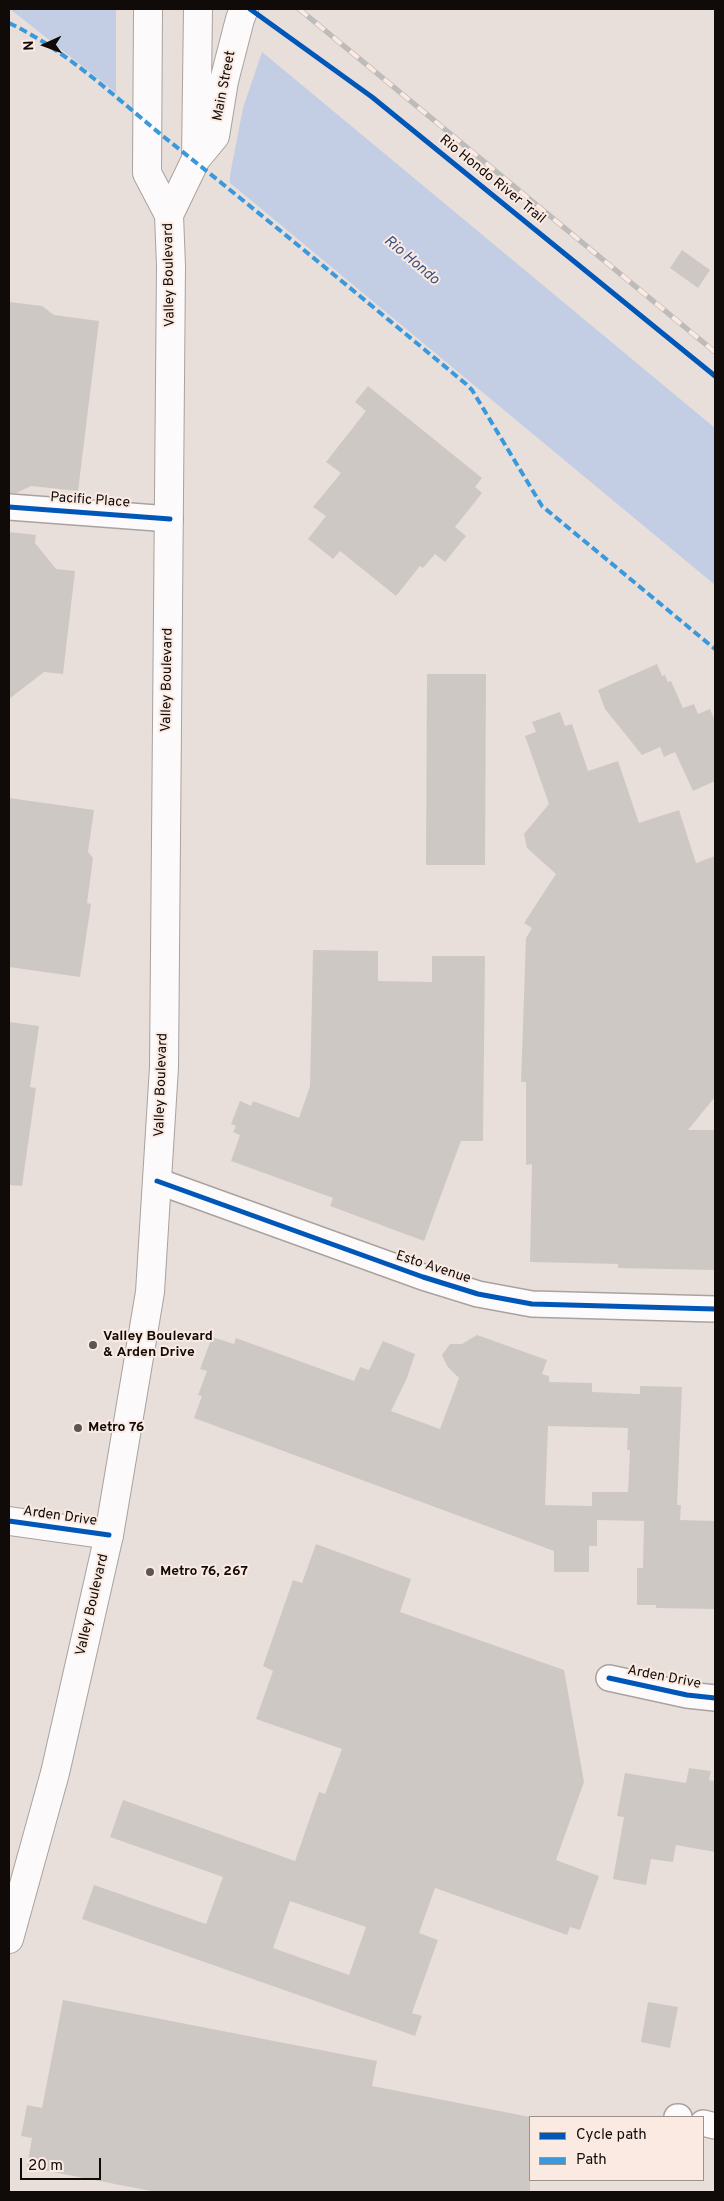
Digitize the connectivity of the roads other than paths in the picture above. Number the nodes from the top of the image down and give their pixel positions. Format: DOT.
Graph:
graph roads {
  1 [pos="148,9"];
  2 [pos="198,9"];
  3 [pos="244,9"];
  4 [pos="196,159"];
  5 [pos="169,215"];
  6 [pos="9,507"];
  7 [pos="170,519"];
  8 [pos="157,1180"];
  9 [pos="715,1309"];
  10 [pos="9,1521"];
  11 [pos="109,1535"];
  12 [pos="609,1678"];
  13 [pos="715,1698"];
  14 [pos="9,1937"];
  1 -- 5 [label="main road, Valley Boulevard"];
  2 -- 4 [label="main road, Valley Boulevard"];
  3 -- 4 [label="main road, Main Street"];
  4 -- 5 [label="main road, Valley Boulevard"];
  5 -- 7 [label="main road, Valley Boulevard"];
  6 -- 7 [label="street, Pacific Place"];
  7 -- 8 [label="main road, Valley Boulevard"];
  8 -- 9 [label="street, Esto Avenue"];
  8 -- 11 [label="main road, Valley Boulevard"];
  10 -- 11 [label="main road, Arden Drive"];
  11 -- 14 [label="main road, Valley Boulevard"];
  12 -- 13 [label="street, Arden Drive"];
}
